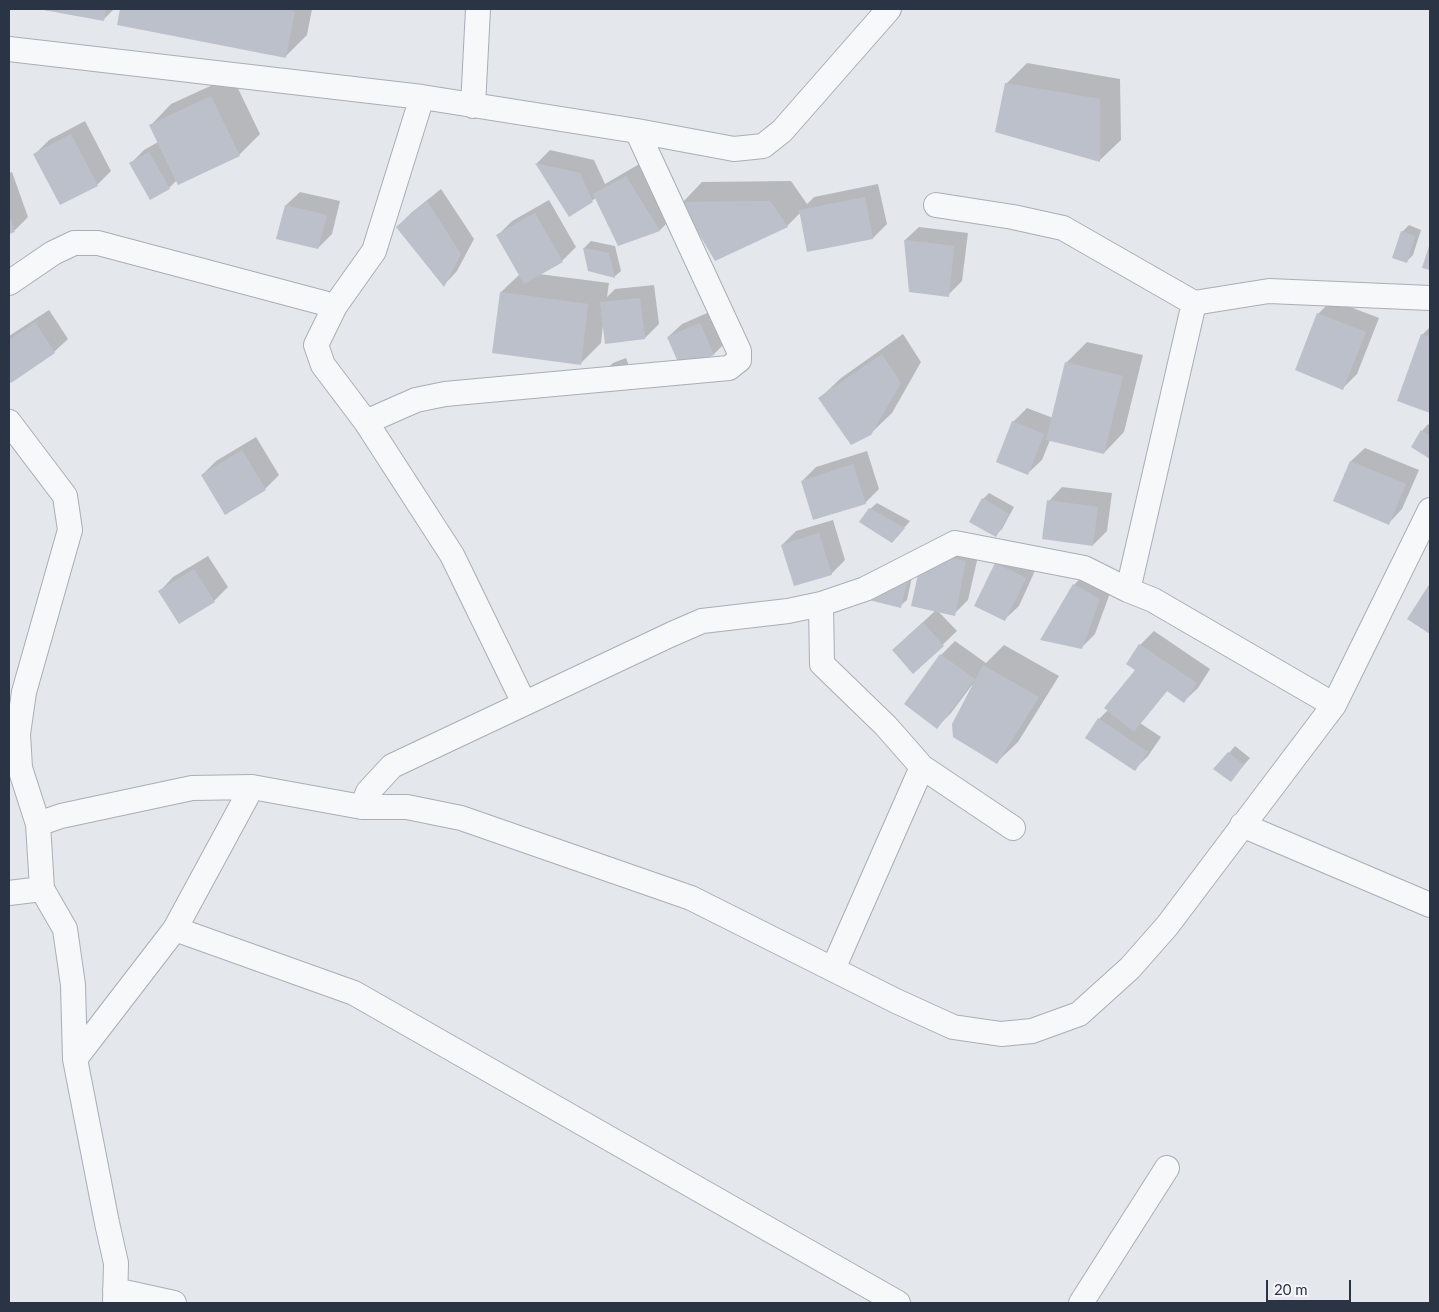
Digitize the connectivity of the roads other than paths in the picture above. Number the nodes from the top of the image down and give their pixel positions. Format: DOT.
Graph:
graph roads {
  1 [pos="478,9"];
  2 [pos="889,9"];
  3 [pos="9,49"];
  4 [pos="422,97"];
  5 [pos="472,106"];
  6 [pos="637,131"];
  7 [pos="936,205"];
  8 [pos="9,283"];
  9 [pos="1430,298"];
  10 [pos="1194,304"];
  11 [pos="335,306"];
  12 [pos="9,422"];
  13 [pos="366,422"];
  14 [pos="1430,510"];
  15 [pos="1128,590"];
  16 [pos="821,604"];
  17 [pos="524,704"];
  18 [pos="1334,705"];
  19 [pos="13,734"];
  20 [pos="922,767"];
  21 [pos="252,788"];
  22 [pos="362,807"];
  23 [pos="38,824"];
  24 [pos="1242,825"];
  25 [pos="1013,828"];
  26 [pos="42,889"];
  27 [pos="9,893"];
  28 [pos="1430,905"];
  29 [pos="175,929"];
  30 [pos="833,969"];
  31 [pos="75,1059"];
  32 [pos="1167,1168"];
  33 [pos="115,1297"];
  34 [pos="174,1303"];
  35 [pos="898,1303"];
  36 [pos="1081,1303"];
  1 -- 5 [label="street"];
  2 -- 6 [label="street"];
  3 -- 4 [label="street"];
  4 -- 5 [label="street"];
  4 -- 11 [label="street"];
  5 -- 6 [label="street"];
  6 -- 13 [label="street"];
  7 -- 10 [label="street"];
  8 -- 11 [label="street"];
  9 -- 10 [label="street"];
  10 -- 15 [label="street"];
  11 -- 13 [label="street"];
  12 -- 19 [label="street"];
  13 -- 17 [label="street"];
  14 -- 18 [label="street"];
  15 -- 16 [label="street"];
  15 -- 18 [label="street"];
  16 -- 17 [label="street"];
  16 -- 20 [label="street"];
  17 -- 22 [label="street"];
  18 -- 24 [label="street"];
  19 -- 23 [label="street"];
  20 -- 25 [label="street"];
  20 -- 30 [label="street"];
  21 -- 22 [label="street"];
  21 -- 23 [label="street"];
  21 -- 29 [label="street"];
  22 -- 30 [label="street"];
  23 -- 26 [label="street"];
  24 -- 28 [label="street"];
  24 -- 30 [label="street"];
  26 -- 27 [label="street"];
  26 -- 31 [label="street"];
  29 -- 31 [label="street"];
  29 -- 35 [label="street"];
  31 -- 33 [label="street"];
  32 -- 36 [label="street"];
  33 -- 34 [label="street"];
}
